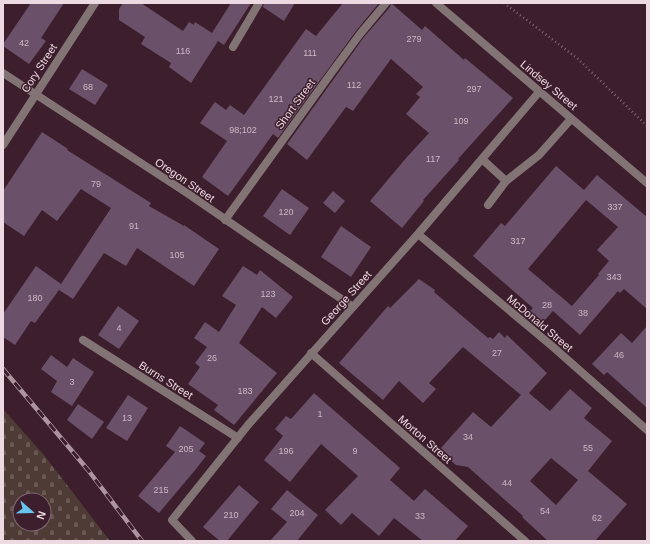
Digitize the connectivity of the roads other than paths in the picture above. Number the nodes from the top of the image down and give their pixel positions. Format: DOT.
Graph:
graph roads {
  1 [pos="95,3"];
  2 [pos="259,3"];
  3 [pos="386,3"];
  4 [pos="436,3"];
  5 [pos="232,47"];
  6 [pos="3,73"];
  7 [pos="540,92"];
  8 [pos="36,94"];
  9 [pos="572,119"];
  10 [pos="3,145"];
  11 [pos="482,159"];
  12 [pos="506,181"];
  13 [pos="647,183"];
  14 [pos="488,205"];
  15 [pos="225,220"];
  16 [pos="418,234"];
  17 [pos="353,307"];
  18 [pos="83,340"];
  19 [pos="311,354"];
  20 [pos="647,430"];
  21 [pos="238,438"];
  22 [pos="192,541"];
  23 [pos="525,541"];
  1 -- 8 [label="street, Cory Street"];
  2 -- 5 [label="street"];
  3 -- 15 [label="street, Short Street"];
  4 -- 7 [label="street, Lindsey Street"];
  6 -- 8 [label="street, Oregon Street"];
  7 -- 9 [label="street, Lindsey Street"];
  7 -- 11 [label="street, George Street"];
  8 -- 10 [label="street, Cory Street"];
  8 -- 15 [label="street, Oregon Street"];
  9 -- 12 [label="street"];
  9 -- 13 [label="street, Lindsey Street"];
  11 -- 12 [label="street"];
  11 -- 16 [label="street, George Street"];
  12 -- 14 [label="street"];
  15 -- 17 [label="street, Oregon Street"];
  16 -- 17 [label="street, George Street"];
  16 -- 20 [label="street, McDonald Street"];
  17 -- 19 [label="street, George Street"];
  18 -- 21 [label="street, Burns Street"];
  19 -- 21 [label="street, George Street"];
  19 -- 23 [label="street, Morton Street"];
  21 -- 22 [label="street, George Street"];
}
